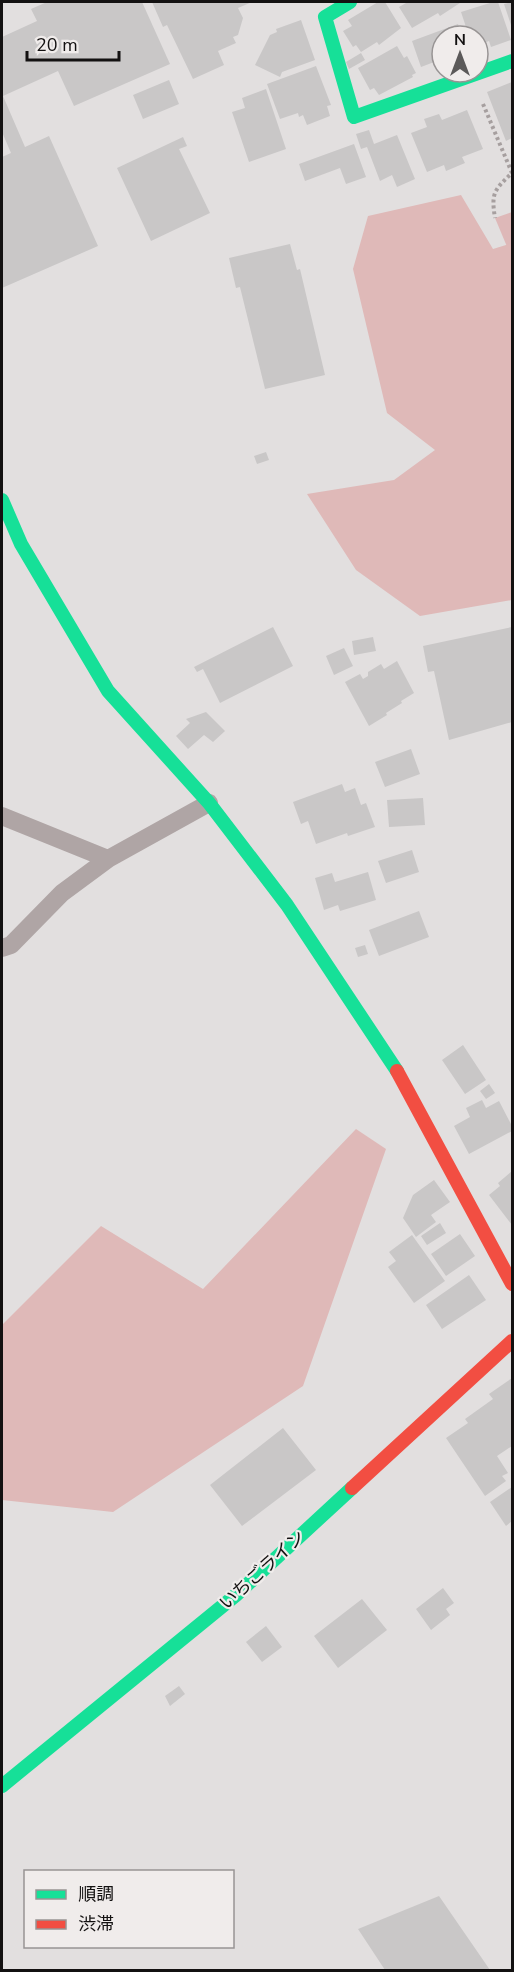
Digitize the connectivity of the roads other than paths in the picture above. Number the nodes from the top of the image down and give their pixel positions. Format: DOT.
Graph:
graph roads {
  1 [pos="350,2"];
  2 [pos="513,62"];
  3 [pos="2,500"];
  4 [pos="209,803"];
  5 [pos="2,816"];
  6 [pos="108,859"];
  7 [pos="2,948"];
  8 [pos="513,1284"];
  9 [pos="513,1341"];
  10 [pos="2,1786"];
  1 -- 2 [label="main road"];
  3 -- 4 [label="main road"];
  4 -- 6 [label="lane"];
  4 -- 8 [label="main road"];
  5 -- 6 [label="lane"];
  6 -- 7 [label="lane"];
  9 -- 10 [label="main road, いちごライン"];
}
